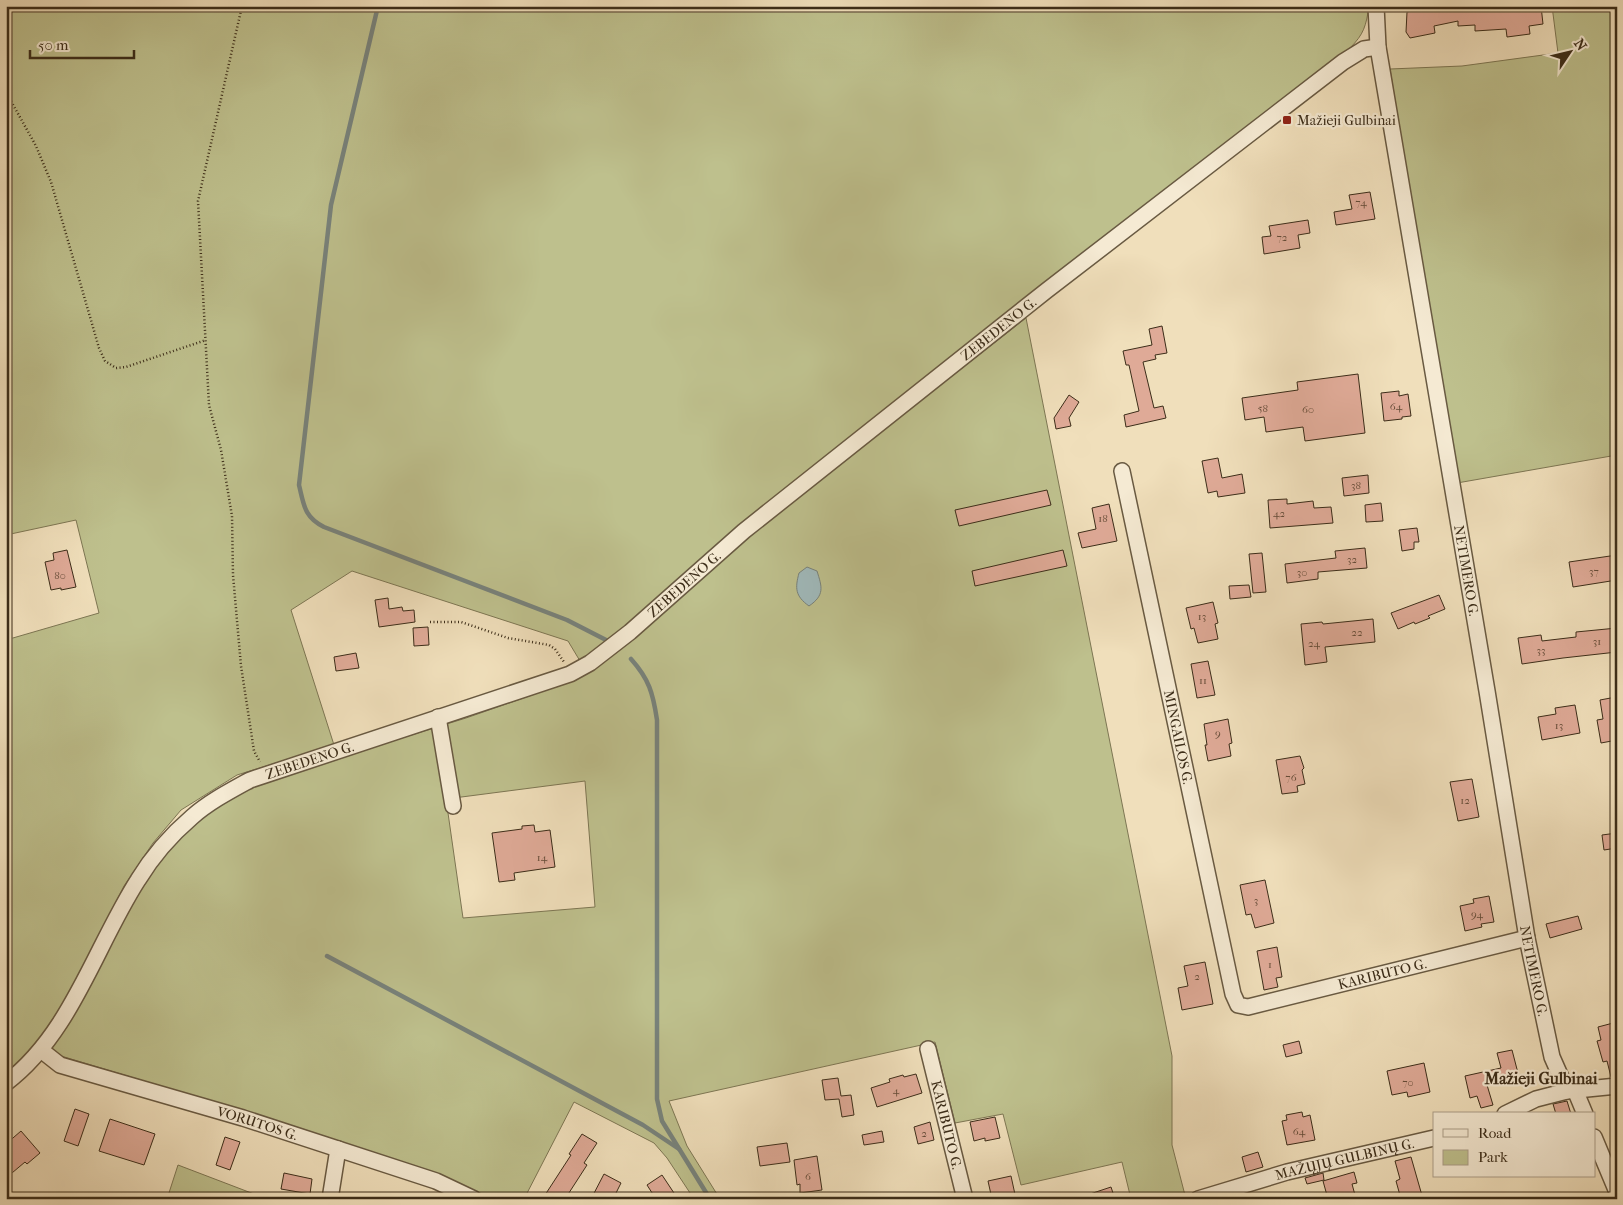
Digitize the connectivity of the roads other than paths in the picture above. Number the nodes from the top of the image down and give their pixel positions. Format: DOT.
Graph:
graph roads {
  1 [pos="1376,6"];
  2 [pos="1378,47"];
  3 [pos="1122,470"];
  4 [pos="438,718"];
  5 [pos="453,806"];
  6 [pos="1527,938"];
  7 [pos="1238,1004"];
  8 [pos="928,1049"];
  9 [pos="41,1050"];
  10 [pos="6,1084"];
  11 [pos="1617,1086"];
  12 [pos="1571,1090"];
  13 [pos="1509,1112"];
  14 [pos="1584,1112"];
  15 [pos="1433,1138"];
  16 [pos="1596,1142"];
  17 [pos="338,1149"];
  18 [pos="1250,1192"];
  19 [pos="1617,1192"];
  20 [pos="330,1199"];
  21 [pos="474,1199"];
  22 [pos="965,1199"];
  23 [pos="1198,1199"];
  1 -- 2 [label="street, NETIMERO G."];
  2 -- 4 [label="street, ZEBEDENO G."];
  2 -- 6 [label="street, NETIMERO G."];
  3 -- 7 [label="street, MINGAILOS G."];
  4 -- 5 [label="street"];
  4 -- 9 [label="street, ZEBEDENO G."];
  6 -- 7 [label="street, KARIBUTO G."];
  6 -- 12 [label="street, NETIMERO G."];
  8 -- 22 [label="street, KARIBUTO G."];
  9 -- 10 [label="street, ZEBEDENO G."];
  9 -- 17 [label="street, VORUTOS G."];
  11 -- 12 [label="street"];
  12 -- 13 [label="street"];
  12 -- 14 [label="street, NETIMERO G."];
  15 -- 18 [label="street, MAŽŲJŲ GULBINŲ G."];
  16 -- 19 [label="street"];
  17 -- 20 [label="street"];
  17 -- 21 [label="street, VORUTOS G."];
  18 -- 23 [label="street, MAŽŲJŲ GULBINŲ G."];
}
